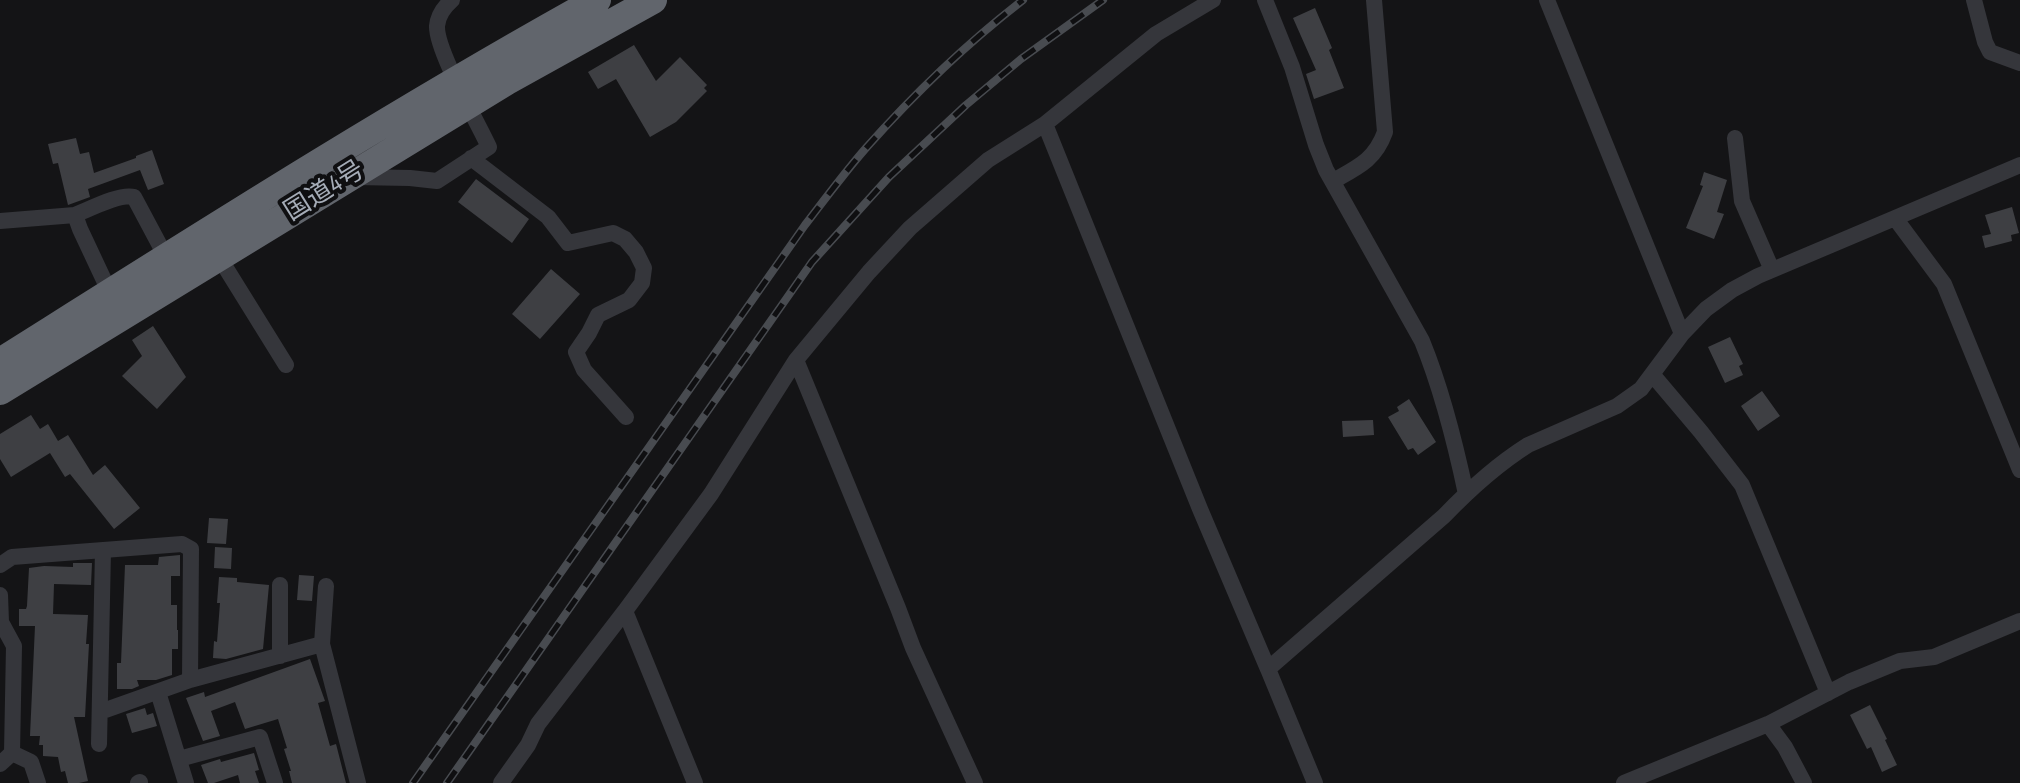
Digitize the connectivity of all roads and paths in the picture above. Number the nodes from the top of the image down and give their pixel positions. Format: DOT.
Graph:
graph roads {
  1 [pos="452,0"];
  2 [pos="597,0"];
  3 [pos="653,0"];
  4 [pos="1213,0"];
  5 [pos="1265,0"];
  6 [pos="1374,0"];
  7 [pos="1547,0"];
  8 [pos="1974,0"];
  9 [pos="2020,63"];
  10 [pos="456,80"];
  11 [pos="469,106"];
  12 [pos="1045,124"];
  13 [pos="1735,138"];
  14 [pos="471,158"];
  15 [pos="2020,165"];
  16 [pos="349,176"];
  17 [pos="1333,181"];
  18 [pos="75,215"];
  19 [pos="1895,218"];
  20 [pos="0,221"];
  21 [pos="166,257"];
  22 [pos="219,257"];
  23 [pos="1772,270"];
  24 [pos="110,293"];
  25 [pos="1682,334"];
  26 [pos="796,360"];
  27 [pos="0,362"];
  28 [pos="286,365"];
  29 [pos="1652,374"];
  30 [pos="0,391"];
  31 [pos="626,417"];
  32 [pos="2020,470"];
  33 [pos="1466,494"];
  34 [pos="103,550"];
  35 [pos="0,565"];
  36 [pos="280,585"];
  37 [pos="326,586"];
  38 [pos="0,595"];
  39 [pos="625,611"];
  40 [pos="2020,621"];
  41 [pos="322,644"];
  42 [pos="280,656"];
  43 [pos="1268,669"];
  44 [pos="190,680"];
  45 [pos="158,692"];
  46 [pos="1828,693"];
  47 [pos="100,712"];
  48 [pos="1768,724"];
  49 [pos="99,744"];
  50 [pos="6,758"];
  51 [pos="179,759"];
  52 [pos="38,783"];
  53 [pos="186,783"];
  54 [pos="275,783"];
  55 [pos="358,783"];
  56 [pos="501,783"];
  57 [pos="695,783"];
  58 [pos="975,783"];
  59 [pos="1315,783"];
  60 [pos="1624,783"];
  61 [pos="1804,783"];
  1 -- 10 [label="street"];
  2 -- 10 [label="highway, 国道4号"];
  3 -- 11 [label="highway, 国道4号"];
  4 -- 12 [label="street"];
  5 -- 17 [label="street"];
  6 -- 17 [label="street"];
  7 -- 25 [label="street"];
  8 -- 9 [label="street"];
  10 -- 11 [label="street"];
  10 -- 21 [label="highway, 国道4号"];
  11 -- 14 [label="street"];
  11 -- 16 [label="highway, 国道4号"];
  12 -- 26 [label="street"];
  12 -- 43 [label="street"];
  13 -- 23 [label="street"];
  14 -- 16 [label="street"];
  14 -- 31 [label="street"];
  15 -- 19 [label="street"];
  16 -- 22 [label="highway, 国道4号"];
  17 -- 33 [label="street"];
  18 -- 20 [label="street"];
  18 -- 21 [label="street"];
  18 -- 24 [label="street"];
  19 -- 23 [label="street"];
  19 -- 32 [label="street"];
  21 -- 24 [label="highway, 国道4号"];
  22 -- 28 [label="street"];
  22 -- 30 [label="highway, 国道4号"];
  23 -- 25 [label="street"];
  24 -- 27 [label="highway, 国道4号"];
  25 -- 29 [label="street"];
  26 -- 39 [label="street"];
  26 -- 58 [label="street"];
  29 -- 33 [label="street"];
  29 -- 46 [label="street"];
  33 -- 43 [label="street"];
  34 -- 35 [label="street"];
  34 -- 44 [label="street"];
  34 -- 47 [label="street"];
  36 -- 42 [label="street"];
  37 -- 41 [label="street"];
  38 -- 50 [label="street"];
  39 -- 56 [label="street"];
  39 -- 57 [label="street"];
  40 -- 46 [label="street"];
  41 -- 42 [label="street"];
  41 -- 55 [label="street"];
  42 -- 44 [label="street"];
  43 -- 59 [label="street"];
  44 -- 45 [label="street"];
  45 -- 47 [label="street"];
  45 -- 51 [label="street"];
  46 -- 48 [label="street"];
  47 -- 49 [label="street"];
  48 -- 60 [label="street"];
  48 -- 61 [label="street"];
  50 -- 52 [label="street"];
  51 -- 53 [label="street"];
  51 -- 54 [label="street"];
}
